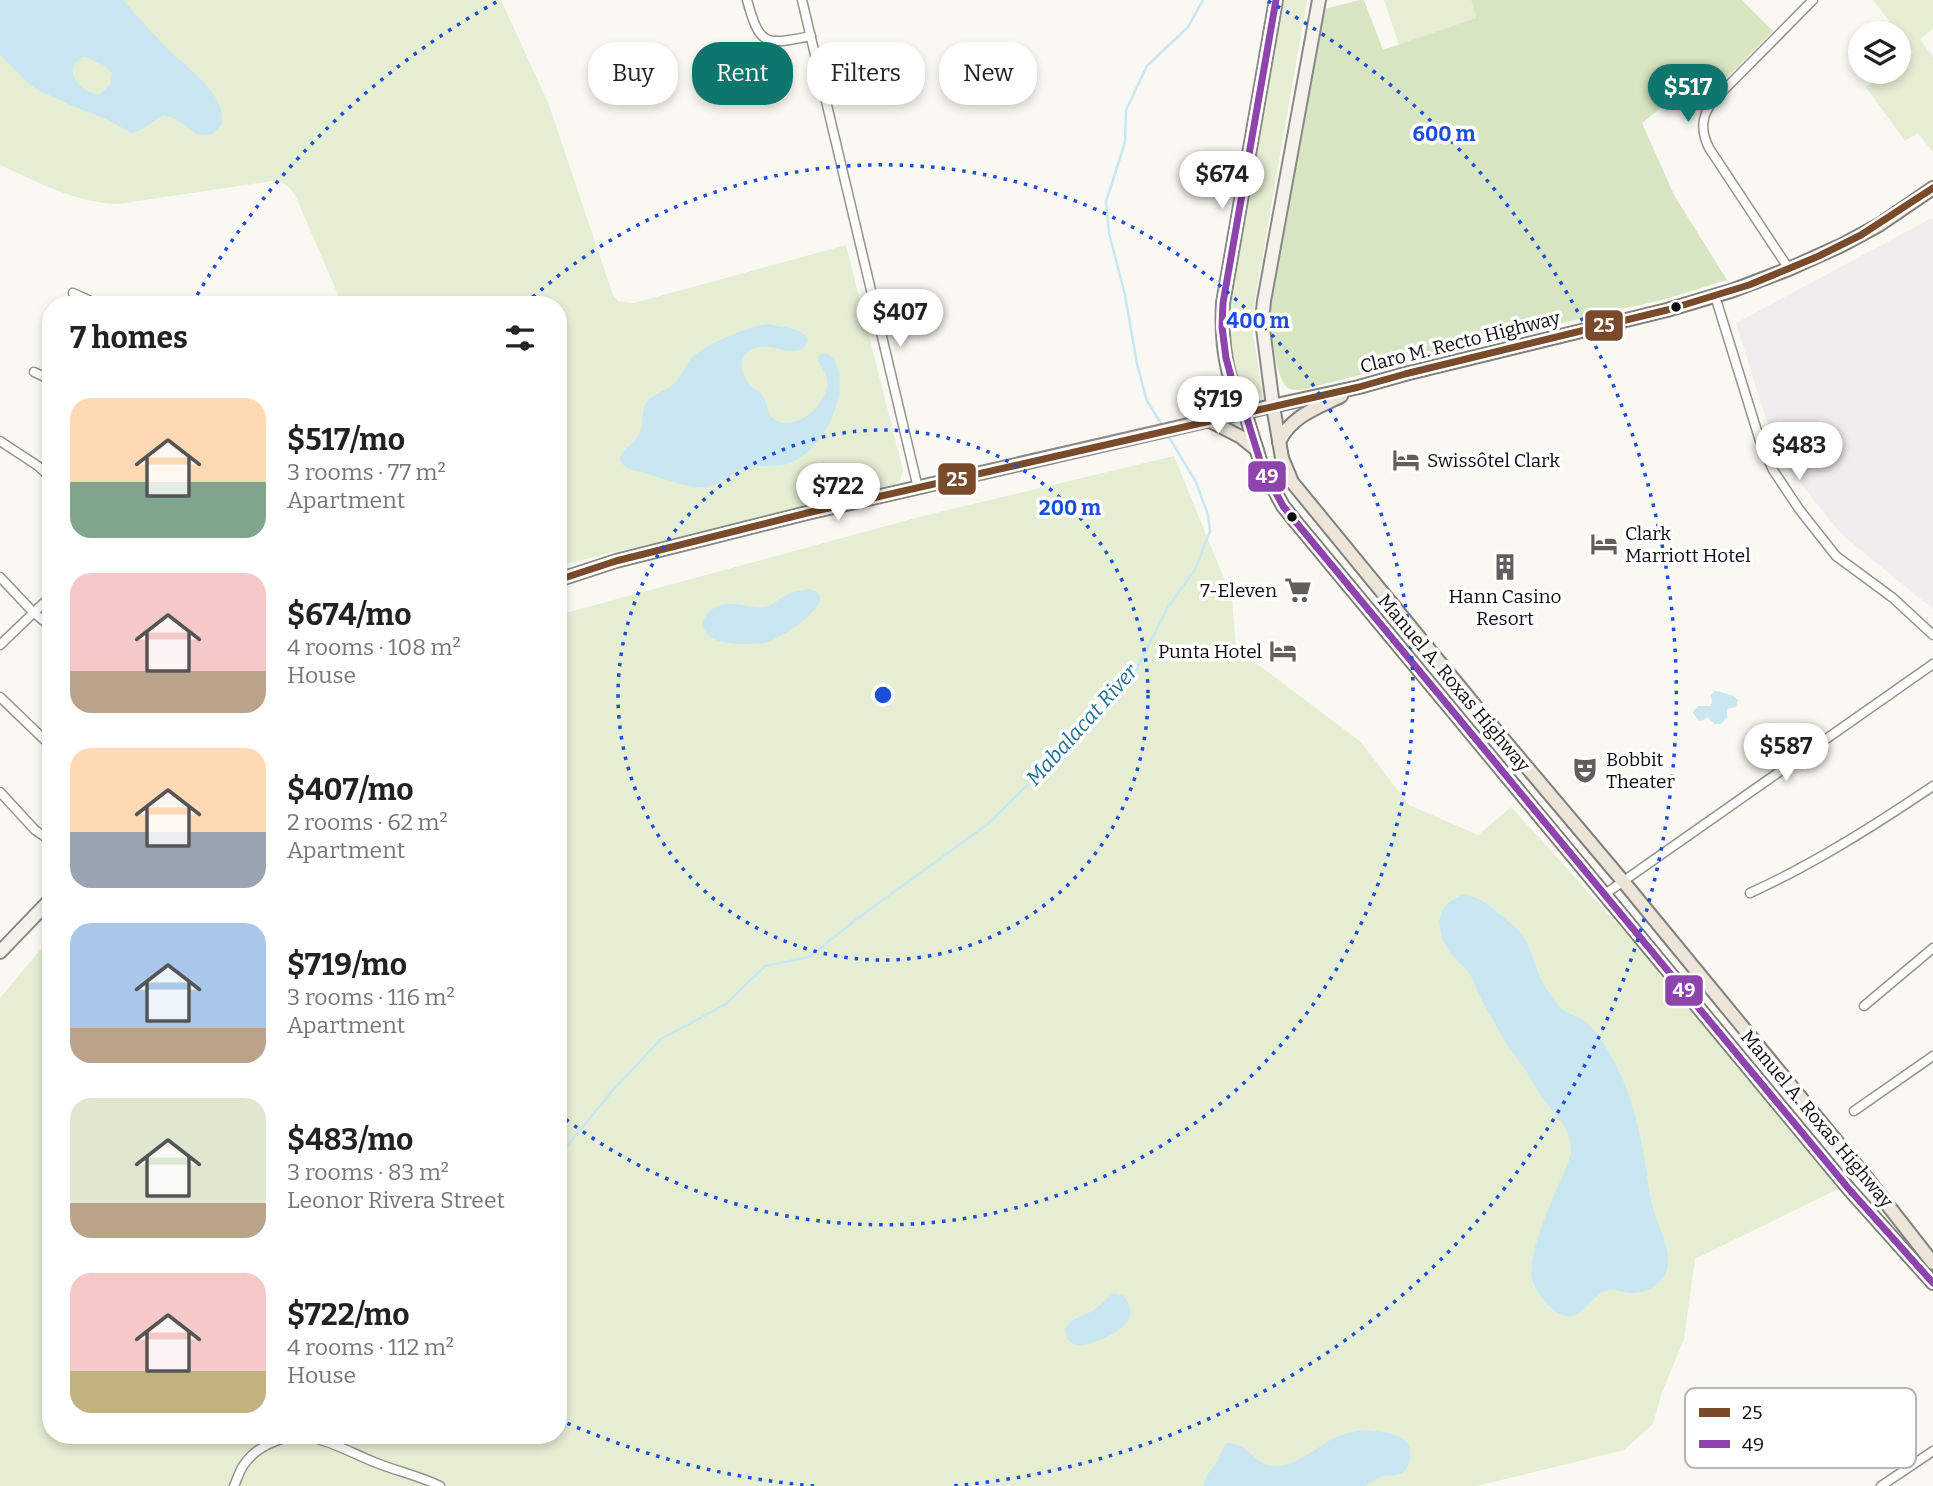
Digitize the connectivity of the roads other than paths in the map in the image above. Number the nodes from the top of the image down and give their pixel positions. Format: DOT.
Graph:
graph roads {
  1 [pos="747,0"];
  2 [pos="802,0"];
  3 [pos="1276,0"];
  4 [pos="1319,0"];
  5 [pos="1813,0"];
  6 [pos="811,36"];
  7 [pos="1933,188"];
  8 [pos="1789,269"];
  9 [pos="73,293"];
  10 [pos="80,296"];
  11 [pos="1715,296"];
  12 [pos="34,372"];
  13 [pos="42,376"];
  14 [pos="1231,379"];
  15 [pos="1359,387"];
  16 [pos="1273,406"];
  17 [pos="1245,412"];
  18 [pos="1210,421"];
  19 [pos="0,441"];
  20 [pos="1279,442"];
  21 [pos="1257,451"];
  22 [pos="42,470"];
  23 [pos="918,488"];
  24 [pos="0,577"];
  25 [pos="567,577"];
  26 [pos="42,604"];
  27 [pos="33,612"];
  28 [pos="42,620"];
  29 [pos="1933,635"];
  30 [pos="0,645"];
  31 [pos="1933,664"];
  32 [pos="0,697"];
  33 [pos="42,737"];
  34 [pos="1933,786"];
  35 [pos="0,792"];
  36 [pos="35,831"];
  37 [pos="42,831"];
  38 [pos="42,835"];
  39 [pos="1622,880"];
  40 [pos="1750,893"];
  41 [pos="1605,894"];
  42 [pos="42,908"];
  43 [pos="1933,948"];
  44 [pos="0,952"];
  45 [pos="1864,1006"];
  46 [pos="1933,1056"];
  47 [pos="1854,1111"];
  48 [pos="1933,1263"];
  49 [pos="1933,1283"];
  50 [pos="269,1444"];
  51 [pos="329,1444"];
  52 [pos="1933,1451"];
  53 [pos="1916,1462"];
  54 [pos="1908,1468"];
  55 [pos="234,1486"];
  56 [pos="440,1486"];
  57 [pos="1881,1486"];
  1 -- 6 [label="street"];
  2 -- 6 [label="street"];
  3 -- 14 [label="main road, Manuel A. Roxas Highway"];
  4 -- 16 [label="main road, Manuel A. Roxas Highway"];
  5 -- 8 [label="street"];
  6 -- 23 [label="street"];
  7 -- 8 [label="main road, Claro M. Recto Highway"];
  8 -- 11 [label="main road, Claro M. Recto Highway"];
  9 -- 10 [label="street"];
  11 -- 15 [label="main road, Claro M. Recto Highway"];
  11 -- 29 [label="street"];
  12 -- 13 [label="street"];
  14 -- 17 [label="main road, Manuel A. Roxas Highway"];
  14 -- 18 [label="main road"];
  15 -- 16 [label="main road, Claro M. Recto Highway"];
  15 -- 20 [label="main road"];
  16 -- 17 [label="main road, Claro M. Recto Highway"];
  16 -- 20 [label="main road, Manuel A. Roxas Highway"];
  17 -- 18 [label="main road, Claro M. Recto Highway"];
  17 -- 21 [label="main road, Manuel A. Roxas Highway"];
  18 -- 21 [label="main road"];
  18 -- 23 [label="main road, Claro M. Recto Highway"];
  19 -- 22 [label="street"];
  20 -- 39 [label="main road, Manuel A. Roxas Highway"];
  21 -- 41 [label="main road, Manuel A. Roxas Highway"];
  23 -- 25 [label="main road"];
  24 -- 27 [label="street"];
  26 -- 27 [label="street"];
  27 -- 28 [label="street"];
  27 -- 30 [label="street"];
  31 -- 39 [label="street"];
  32 -- 33 [label="street"];
  34 -- 40 [label="street"];
  35 -- 36 [label="street"];
  36 -- 37 [label="street"];
  36 -- 38 [label="street"];
  39 -- 41 [label="street"];
  39 -- 48 [label="main road, Manuel A. Roxas Highway"];
  41 -- 49 [label="main road, Manuel A. Roxas Highway"];
  42 -- 44 [label="main road"];
  43 -- 45 [label="street"];
  46 -- 47 [label="street"];
  50 -- 55 [label="street"];
  51 -- 56 [label="street"];
  52 -- 53 [label="street"];
  54 -- 57 [label="street"];
}
